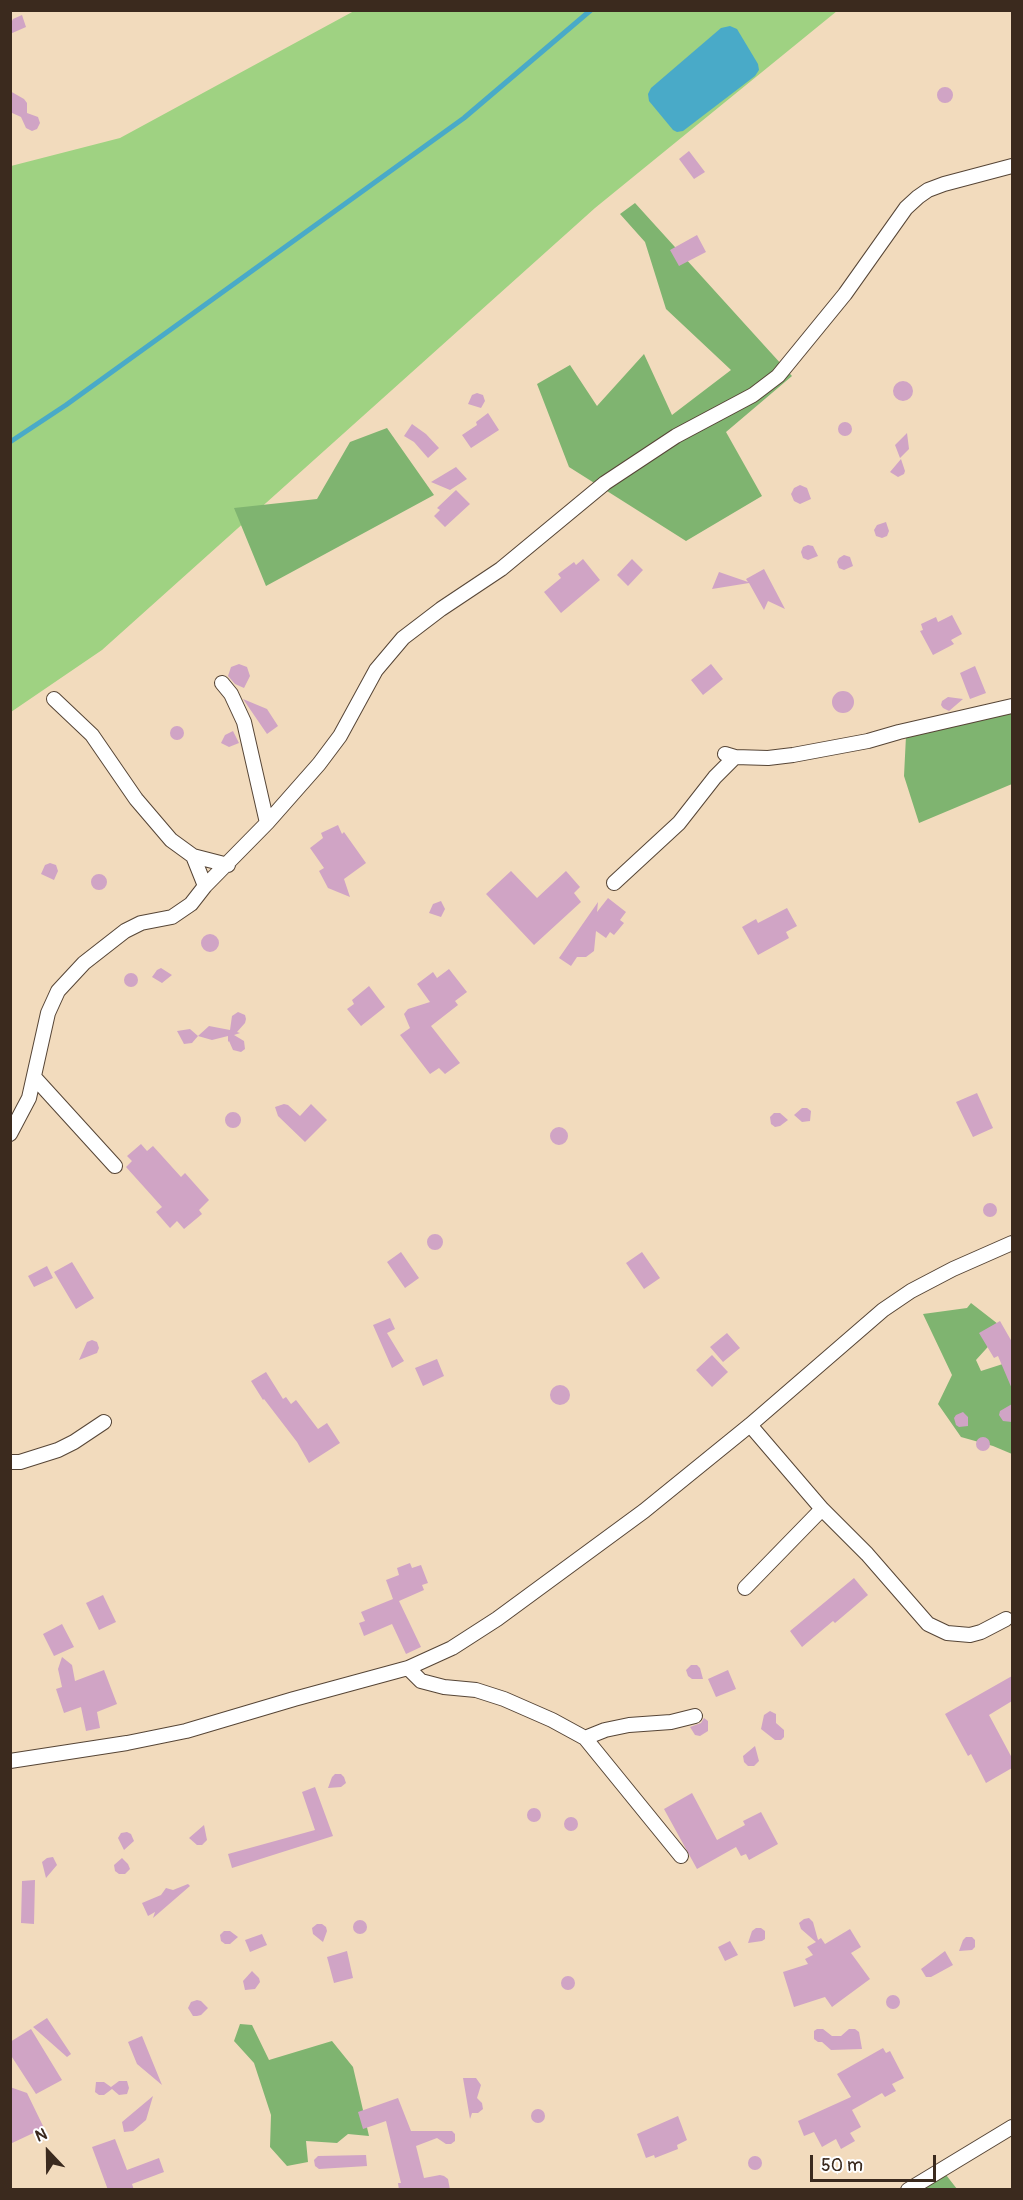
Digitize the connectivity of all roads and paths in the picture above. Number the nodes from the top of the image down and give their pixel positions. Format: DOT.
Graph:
graph roads {
  1 [pos="1012,166"];
  2 [pos="222,683"];
  3 [pos="54,699"];
  4 [pos="1012,705"];
  5 [pos="267,823"];
  6 [pos="193,856"];
  7 [pos="228,865"];
  8 [pos="614,884"];
  9 [pos="205,886"];
  10 [pos="34,1077"];
  11 [pos="10,1134"];
  12 [pos="115,1166"];
  13 [pos="1012,1243"];
  14 [pos="104,1422"];
  15 [pos="750,1425"];
  16 [pos="10,1462"];
  17 [pos="822,1509"];
  18 [pos="745,1588"];
  19 [pos="1006,1619"];
  20 [pos="408,1668"];
  21 [pos="695,1716"];
  22 [pos="585,1738"];
  23 [pos="10,1761"];
  24 [pos="681,1856"];
  25 [pos="1012,2127"];
  26 [pos="908,2190"];
  1 -- 5 [label="street"];
  2 -- 5 [label="street"];
  3 -- 6 [label="street"];
  4 -- 8 [label="street"];
  5 -- 7 [label="street"];
  6 -- 7 [label="street"];
  6 -- 9 [label="street"];
  7 -- 9 [label="street"];
  9 -- 10 [label="street"];
  10 -- 11 [label="street"];
  10 -- 12 [label="street"];
  13 -- 15 [label="street"];
  14 -- 16 [label="street"];
  15 -- 17 [label="street"];
  15 -- 20 [label="street"];
  17 -- 18 [label="street"];
  17 -- 19 [label="street"];
  20 -- 22 [label="street"];
  20 -- 23 [label="street"];
  21 -- 22 [label="street"];
  22 -- 24 [label="street"];
  25 -- 26 [label="street"];
}
